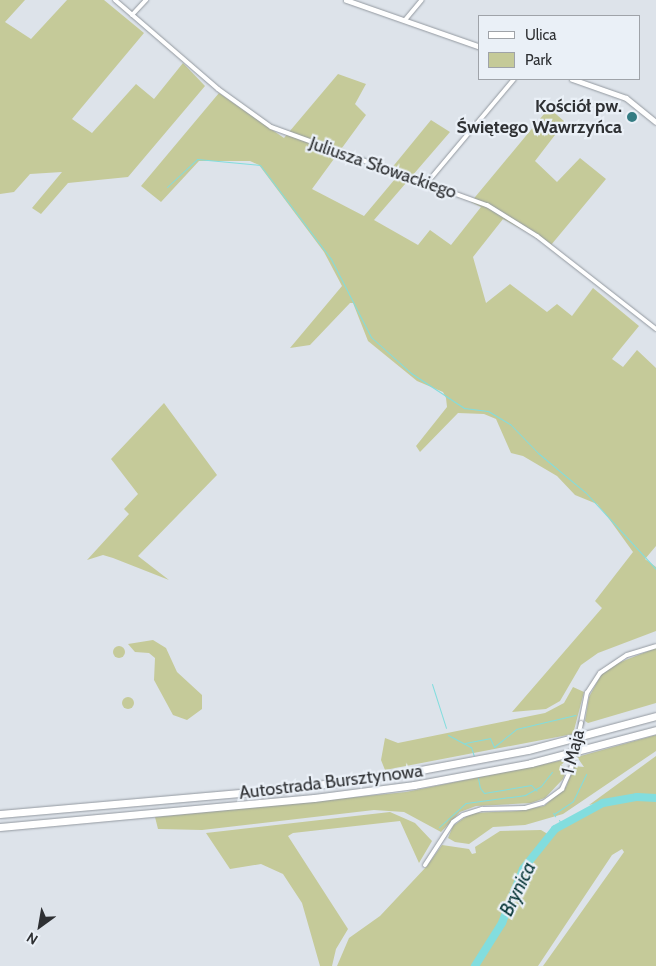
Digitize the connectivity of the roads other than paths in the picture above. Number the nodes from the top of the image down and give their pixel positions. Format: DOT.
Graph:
graph roads {
  1 [pos="115,0"];
  2 [pos="146,0"];
  3 [pos="346,0"];
  4 [pos="422,0"];
  5 [pos="132,15"];
  6 [pos="405,20"];
  7 [pos="478,46"];
  8 [pos="513,80"];
  9 [pos="575,80"];
  10 [pos="656,122"];
  11 [pos="426,184"];
  12 [pos="656,329"];
  13 [pos="656,646"];
  14 [pos="656,716"];
  15 [pos="656,730"];
  16 [pos="0,814"];
  17 [pos="0,827"];
  18 [pos="425,865"];
  1 -- 5 [label="street, Juliusza Słowackiego"];
  2 -- 5 [label="street"];
  3 -- 6 [label="street"];
  4 -- 6 [label="street"];
  5 -- 11 [label="street, Juliusza Słowackiego"];
  6 -- 7 [label="street"];
  8 -- 11 [label="street"];
  9 -- 10 [label="street"];
  11 -- 12 [label="street, Juliusza Słowackiego"];
  13 -- 18 [label="street, 1 Maja, bridge"];
  14 -- 16 [label="highway, Autostrada Bursztynowa"];
  15 -- 17 [label="highway, Autostrada Bursztynowa"];
}
